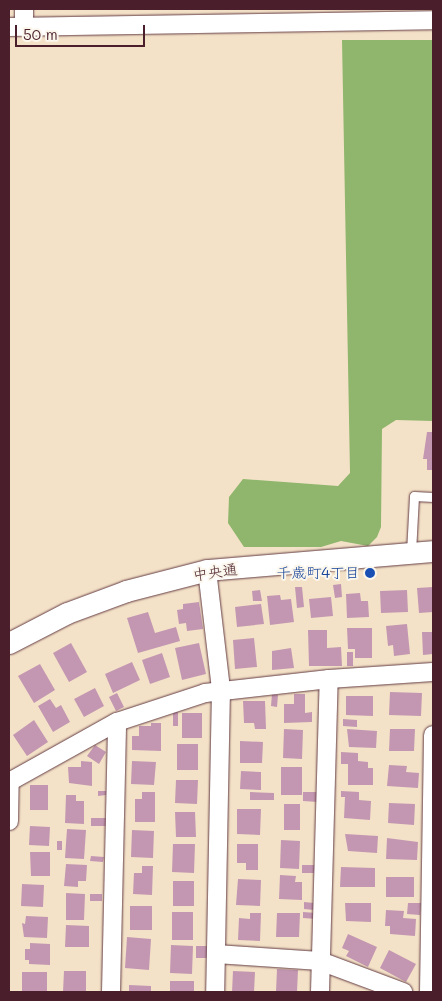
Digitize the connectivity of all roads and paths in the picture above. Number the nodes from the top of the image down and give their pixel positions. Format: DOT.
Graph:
graph roads {
  1 [pos="24,9"];
  2 [pos="314,15"];
  3 [pos="433,20"];
  4 [pos="17,27"];
  5 [pos="433,497"];
  6 [pos="433,551"];
  7 [pos="411,553"];
  8 [pos="207,570"];
  9 [pos="9,643"];
  10 [pos="433,672"];
  11 [pos="329,679"];
  12 [pos="221,689"];
  13 [pos="117,722"];
  14 [pos="433,735"];
  15 [pos="9,782"];
  16 [pos="9,821"];
  17 [pos="216,954"];
  18 [pos="320,961"];
  19 [pos="111,992"];
  20 [pos="216,992"];
  21 [pos="320,992"];
  22 [pos="403,992"];
  23 [pos="429,992"];
  1 -- 4 [label="street"];
  2 -- 3 [label="street"];
  2 -- 4 [label="street"];
  5 -- 7 [label="lane"];
  6 -- 7 [label="street, 中央通"];
  7 -- 8 [label="street, 中央通"];
  8 -- 9 [label="street, 中央通"];
  8 -- 12 [label="street"];
  10 -- 11 [label="street"];
  11 -- 12 [label="street"];
  11 -- 18 [label="street"];
  12 -- 13 [label="street"];
  12 -- 17 [label="street"];
  13 -- 15 [label="street"];
  13 -- 19 [label="street"];
  14 -- 23 [label="street"];
  15 -- 16 [label="street"];
  17 -- 18 [label="street"];
  17 -- 20 [label="street"];
  18 -- 21 [label="street"];
  18 -- 22 [label="street"];
}
